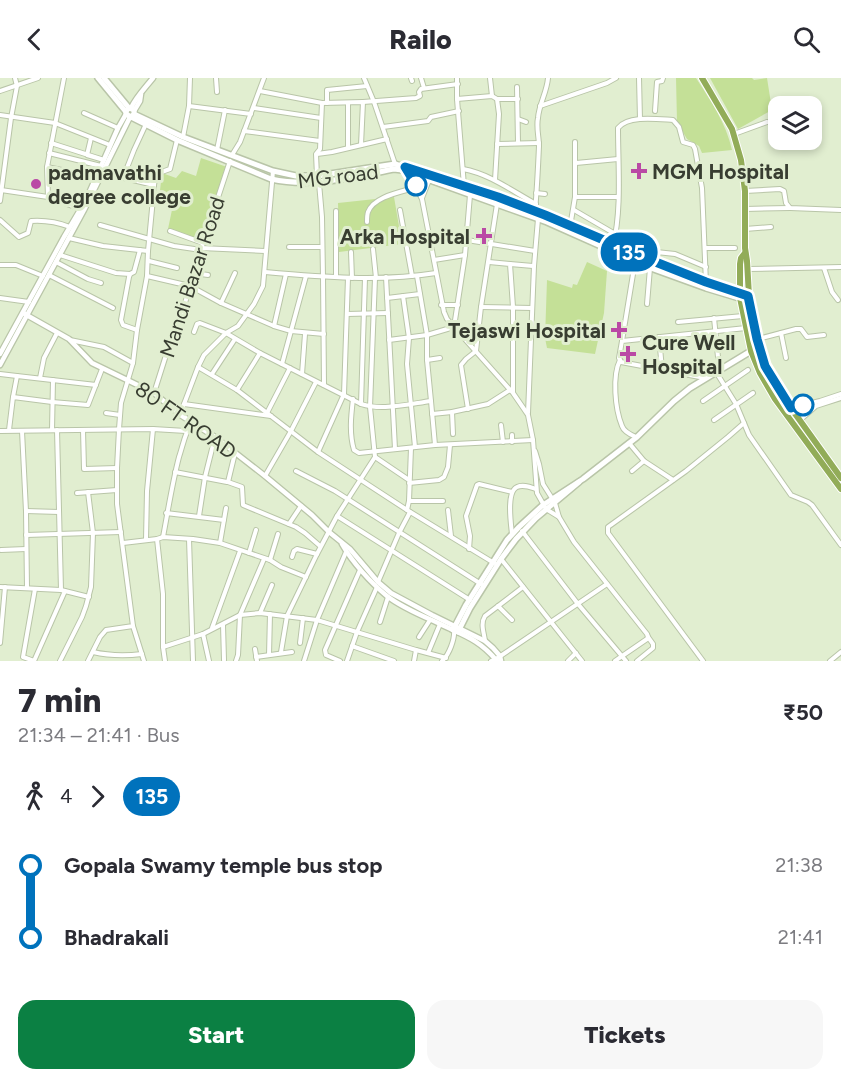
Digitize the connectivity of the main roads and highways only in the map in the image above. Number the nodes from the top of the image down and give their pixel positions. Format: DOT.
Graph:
graph roads {
  1 [pos="99,78"];
  2 [pos="104,78"];
  3 [pos="702,78"];
  4 [pos="130,113"];
  5 [pos="180,138"];
  6 [pos="231,158"];
  7 [pos="570,230"];
  8 [pos="745,253"];
  9 [pos="706,285"];
  10 [pos="740,296"];
  11 [pos="749,298"];
  12 [pos="750,351"];
  13 [pos="841,478"];
  14 [pos="841,489"];
  15 [pos="520,529"];
  16 [pos="495,564"];
  17 [pos="482,584"];
  1 -- 4 [label="main road"];
  2 -- 4 [label="main road"];
  3 -- 8 [label="highway"];
  4 -- 5 [label="main road, MG road"];
  4 -- 5 [label="main road, MG road"];
  5 -- 6 [label="main road, MG road"];
  5 -- 6 [label="main road, MG road"];
  6 -- 7 [label="main road, MG road"];
  6 -- 7 [label="main road, MG road"];
  7 -- 9 [label="main road, MG road"];
  7 -- 9 [label="main road, MG road"];
  8 -- 10 [label="highway"];
  8 -- 11 [label="highway"];
  9 -- 10 [label="main road, MG road"];
  10 -- 11 [label="main road, MG road"];
  10 -- 12 [label="highway"];
  11 -- 13 [label="highway"];
  12 -- 14 [label="highway"];
  12 -- 15 [label="main road"];
  15 -- 16 [label="main road"];
  15 -- 16 [label="main road"];
  16 -- 17 [label="main road"];
  17 -- 17 [label="main road"];
}
